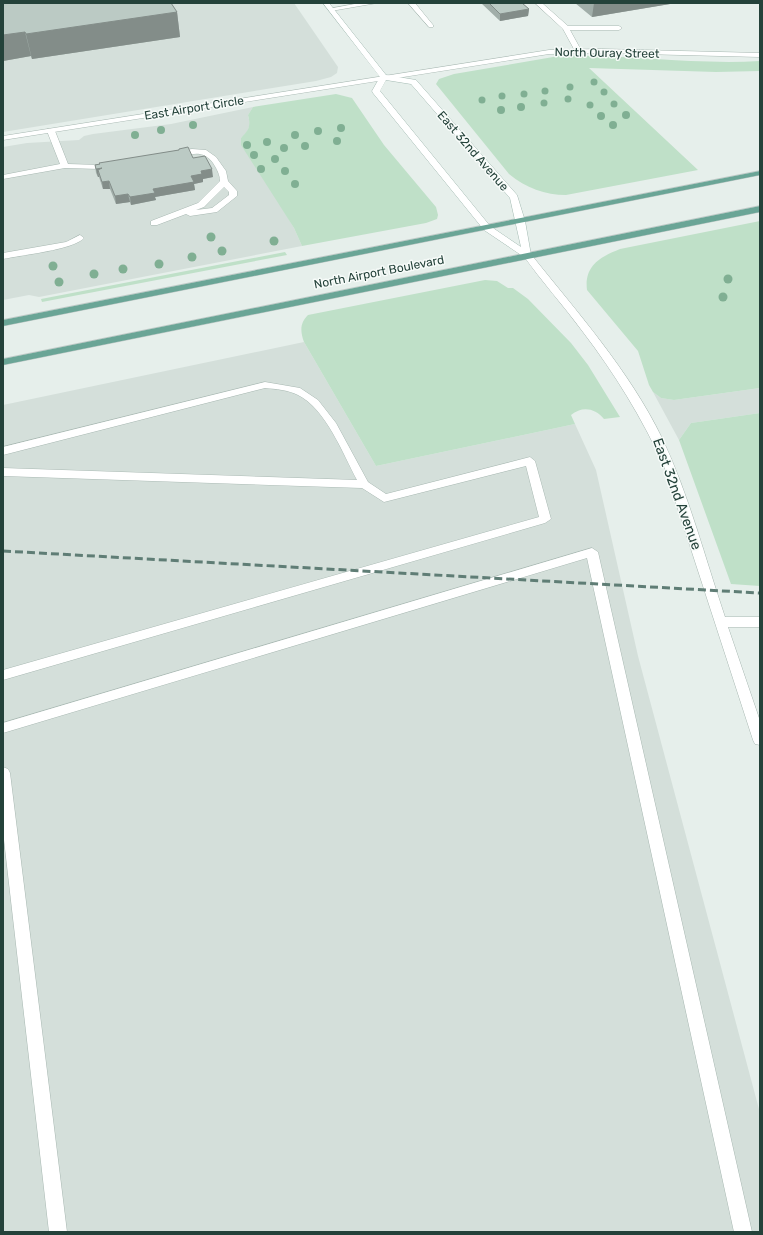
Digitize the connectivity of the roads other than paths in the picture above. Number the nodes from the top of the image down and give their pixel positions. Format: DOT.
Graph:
graph roads {
  1 [pos="326,3"];
  2 [pos="374,3"];
  3 [pos="411,3"];
  4 [pos="538,3"];
  5 [pos="331,9"];
  6 [pos="431,26"];
  7 [pos="566,28"];
  8 [pos="619,28"];
  9 [pos="577,50"];
  10 [pos="760,55"];
  11 [pos="384,77"];
  12 [pos="52,131"];
  13 [pos="3,138"];
  14 [pos="164,156"];
  15 [pos="121,163"];
  16 [pos="65,166"];
  17 [pos="760,173"];
  18 [pos="3,177"];
  19 [pos="224,182"];
  20 [pos="760,209"];
  21 [pos="175,215"];
  22 [pos="521,221"];
  23 [pos="154,223"];
  24 [pos="487,228"];
  25 [pos="80,238"];
  26 [pos="527,255"];
  27 [pos="3,256"];
  28 [pos="3,322"];
  29 [pos="3,362"];
  30 [pos="3,451"];
  31 [pos="3,472"];
  32 [pos="364,484"];
  33 [pos="720,622"];
  34 [pos="760,622"];
  35 [pos="3,675"];
  36 [pos="3,728"];
  37 [pos="760,740"];
  38 [pos="3,774"];
  39 [pos="58,1232"];
  40 [pos="743,1232"];
  1 -- 5 [label="street"];
  2 -- 5 [label="street"];
  3 -- 6 [label="street"];
  4 -- 7 [label="street"];
  5 -- 11 [label="street"];
  7 -- 8 [label="street"];
  7 -- 9 [label="street"];
  9 -- 10 [label="street, North Ouray Street"];
  9 -- 11 [label="street, North Ouray Street"];
  11 -- 12 [label="street, East Airport Circle"];
  11 -- 22 [label="street, East 32nd Avenue"];
  11 -- 24 [label="street, East 32nd Avenue"];
  12 -- 13 [label="street, East Airport Circle"];
  12 -- 16 [label="street"];
  14 -- 19 [label="street"];
  15 -- 16 [label="street"];
  16 -- 18 [label="street"];
  17 -- 22 [label="main road, North Airport Boulevard"];
  19 -- 21 [label="street"];
  19 -- 21 [label="street"];
  20 -- 26 [label="main road, North Airport Boulevard"];
  21 -- 23 [label="street"];
  22 -- 24 [label="main road, North Airport Boulevard"];
  22 -- 26 [label="street, East 32nd Avenue"];
  24 -- 26 [label="street, East 32nd Avenue"];
  24 -- 28 [label="main road, North Airport Boulevard"];
  25 -- 27 [label="street"];
  26 -- 29 [label="main road, North Airport Boulevard"];
  26 -- 33 [label="street, East 32nd Avenue"];
  30 -- 32 [label="street"];
  31 -- 32 [label="street"];
  32 -- 35 [label="street"];
  33 -- 34 [label="street"];
  33 -- 37 [label="street, East 32nd Avenue"];
  36 -- 40 [label="street"];
  38 -- 39 [label="street"];
}
